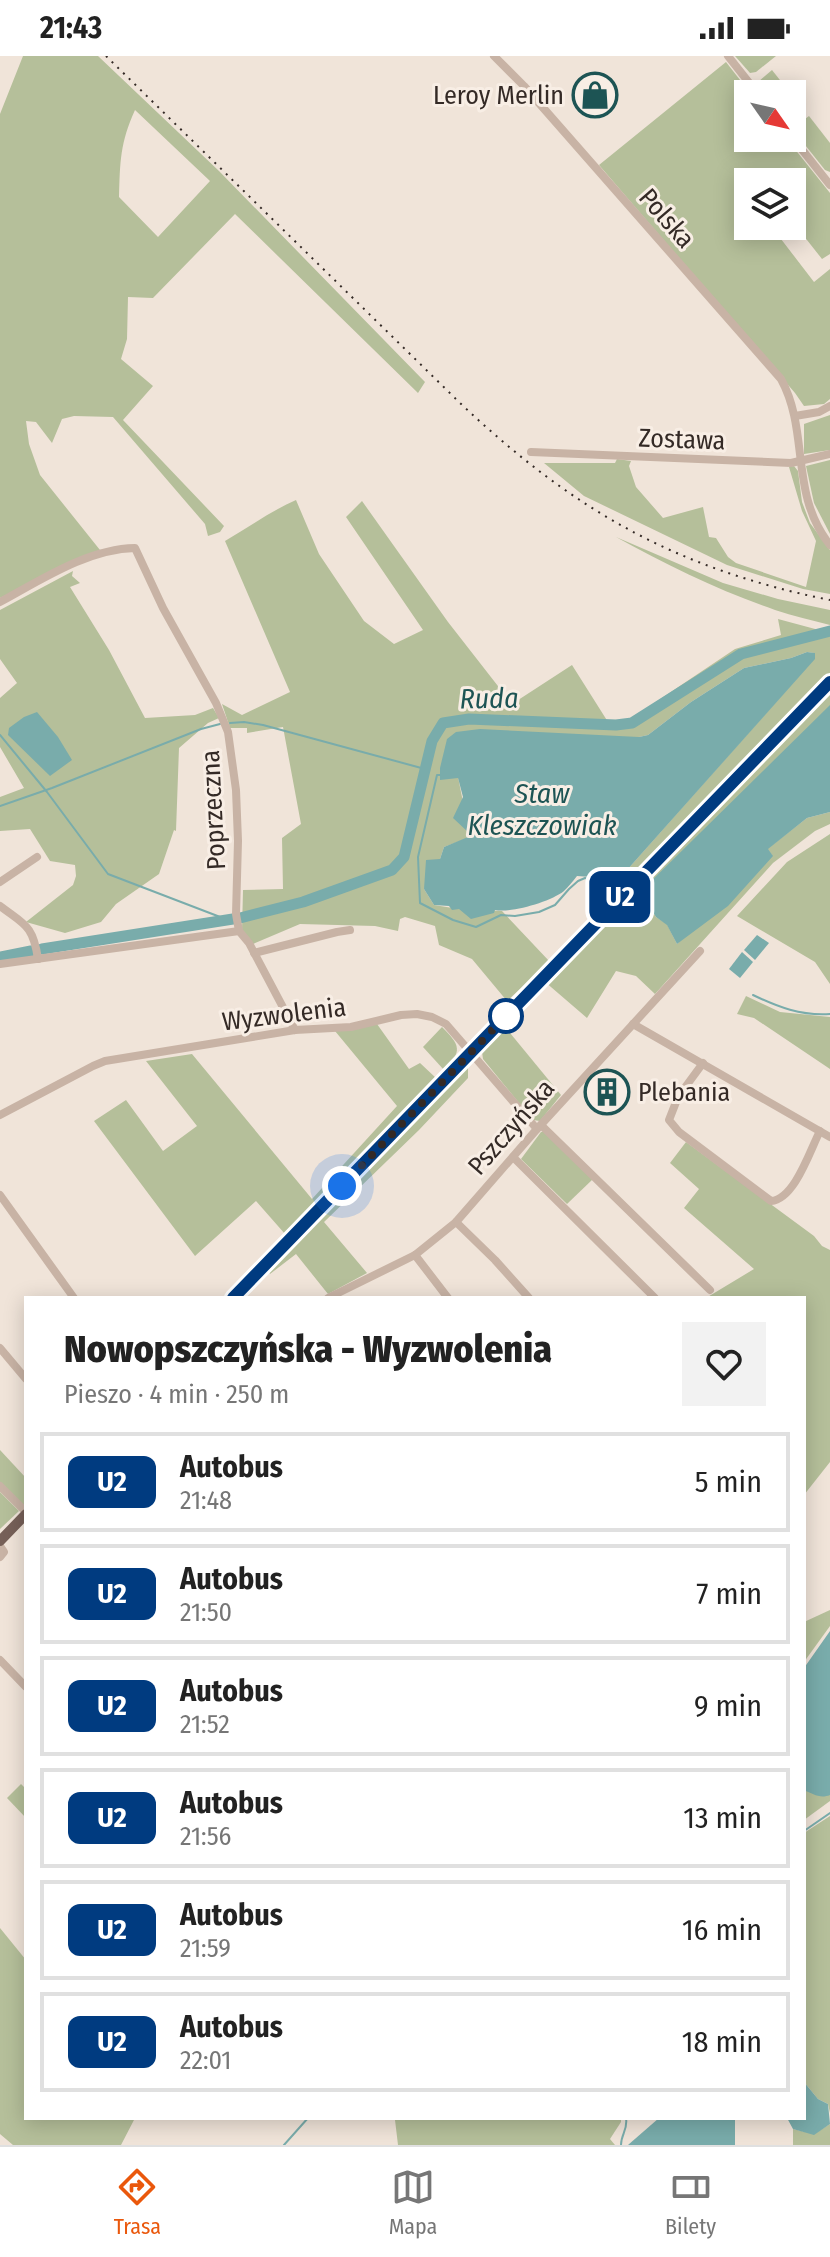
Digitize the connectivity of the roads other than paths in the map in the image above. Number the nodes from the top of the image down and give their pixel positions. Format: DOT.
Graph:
graph roads {
  1 [pos="494,56"];
  2 [pos="728,56"];
  3 [pos="747,80"];
  4 [pos="804,152"];
  5 [pos="830,185"];
  6 [pos="830,406"];
  7 [pos="795,416"];
  8 [pos="531,452"];
  9 [pos="830,454"];
  10 [pos="800,462"];
  11 [pos="830,545"];
  12 [pos="0,602"];
  13 [pos="830,682"];
  14 [pos="37,857"];
  15 [pos="0,882"];
  16 [pos="0,906"];
  17 [pos="350,930"];
  18 [pos="239,931"];
  19 [pos="700,951"];
  20 [pos="254,953"];
  21 [pos="38,959"];
  22 [pos="0,964"];
  23 [pos="633,1024"];
  24 [pos="295,1030"];
  25 [pos="471,1052"];
  26 [pos="703,1063"];
  27 [pos="0,1115"];
  28 [pos="539,1127"];
  29 [pos="820,1131"];
  30 [pos="830,1137"];
  31 [pos="513,1157"];
  32 [pos="0,1195"];
  33 [pos="456,1222"];
  34 [pos="415,1255"];
  35 [pos="710,1290"];
  36 [pos="73,1296"];
  37 [pos="235,1296"];
  38 [pos="332,1296"];
  39 [pos="446,1296"];
  40 [pos="527,1296"];
  41 [pos="653,1296"];
  42 [pos="0,1348"];
  43 [pos="24,1377"];
  44 [pos="0,1486"];
  45 [pos="24,1511"];
  46 [pos="24,1515"];
  47 [pos="0,1544"];
  48 [pos="0,1557"];
  49 [pos="0,1660"];
  50 [pos="24,1685"];
  1 -- 7 [label="street, Polska"];
  2 -- 3 [label="street"];
  4 -- 5 [label="street"];
  6 -- 7 [label="street"];
  7 -- 10 [label="street, Polska"];
  8 -- 10 [label="street, Zostawa"];
  9 -- 10 [label="street, Zostawa"];
  10 -- 11 [label="street, Polska"];
  12 -- 18 [label="street, Poprzeczna"];
  13 -- 25 [label="main road"];
  14 -- 15 [label="street"];
  16 -- 21 [label="street"];
  17 -- 20 [label="street"];
  18 -- 20 [label="street"];
  18 -- 21 [label="street"];
  19 -- 23 [label="street, Pszczyńska"];
  20 -- 24 [label="street"];
  21 -- 22 [label="street"];
  23 -- 26 [label="street"];
  23 -- 28 [label="street, Pszczyńska"];
  24 -- 25 [label="street, Wyzwolenia"];
  24 -- 27 [label="street, Wyzwolenia"];
  25 -- 28 [label="street, Wyzwolenia"];
  25 -- 37 [label="main road"];
  26 -- 29 [label="street"];
  26 -- 29 [label="street"];
  28 -- 31 [label="street, Pszczyńska"];
  28 -- 35 [label="street, Wyzwolenia"];
  29 -- 30 [label="street"];
  31 -- 33 [label="street, Pszczyńska"];
  31 -- 41 [label="street"];
  32 -- 36 [label="street"];
  33 -- 34 [label="street, Pszczyńska"];
  33 -- 40 [label="street"];
  34 -- 38 [label="street, Pszczyńska"];
  34 -- 39 [label="street"];
  42 -- 43 [label="street"];
  44 -- 45 [label="street"];
  46 -- 47 [label="main road"];
  47 -- 48 [label="street"];
  49 -- 50 [label="street"];
}
